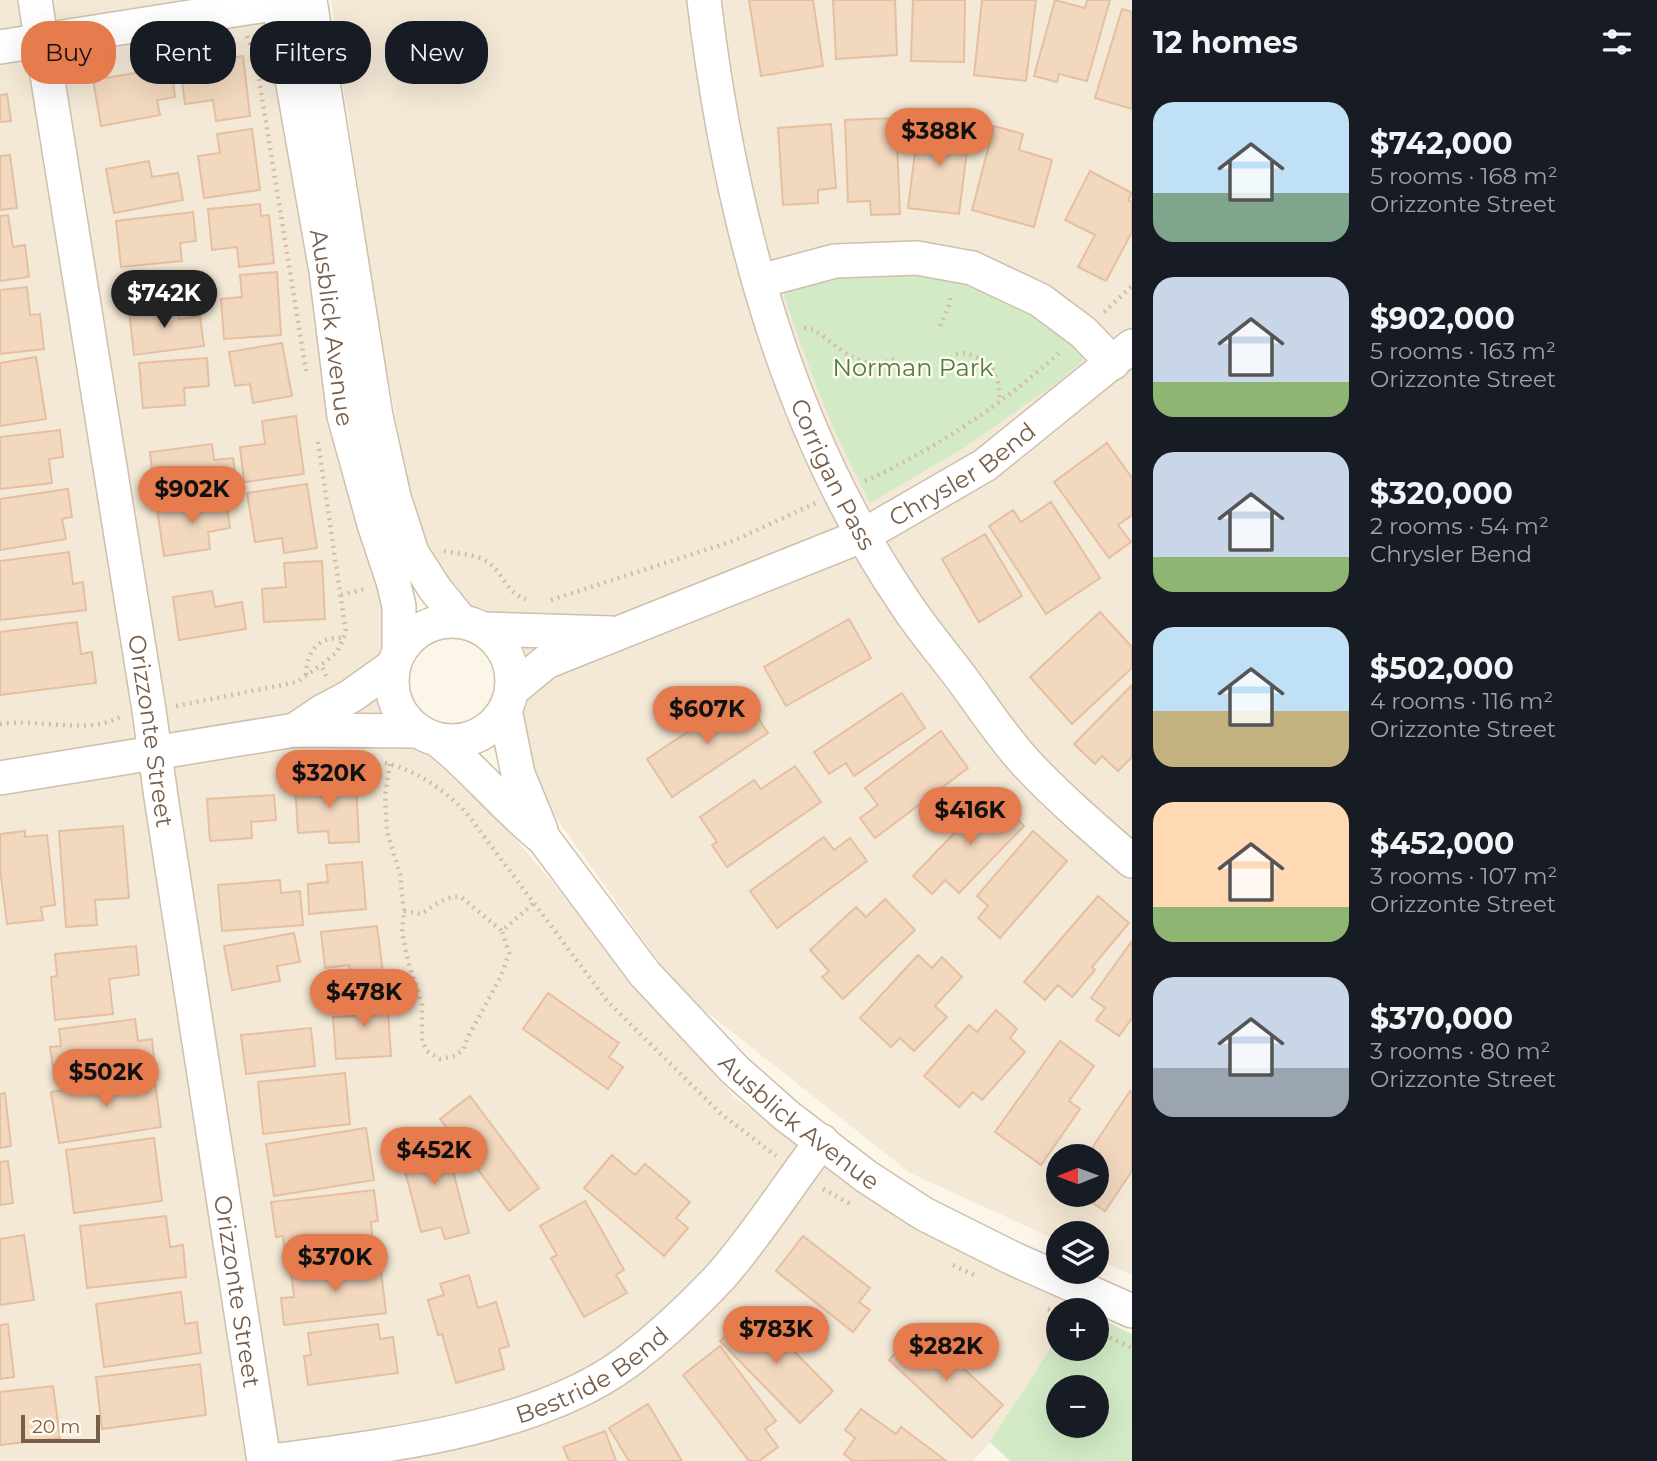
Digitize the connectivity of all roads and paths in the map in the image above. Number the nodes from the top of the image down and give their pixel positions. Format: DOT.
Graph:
graph roads {
  1 [pos="36,0"];
  2 [pos="704,0"];
  3 [pos="292,1"];
  4 [pos="39,21"];
  5 [pos="116,29"];
  6 [pos="247,36"];
  7 [pos="21,44"];
  8 [pos="0,47"];
  9 [pos="49,84"];
  10 [pos="760,281"];
  11 [pos="1132,286"];
  12 [pos="800,329"];
  13 [pos="1083,332"];
  14 [pos="956,354"];
  15 [pos="1122,355"];
  16 [pos="897,359"];
  17 [pos="307,378"];
  18 [pos="1001,400"];
  19 [pos="316,431"];
  20 [pos="860,483"];
  21 [pos="821,500"];
  22 [pos="864,535"];
  23 [pos="439,554"];
  24 [pos="368,587"];
  25 [pos="341,595"];
  26 [pos="529,600"];
  27 [pos="541,603"];
  28 [pos="473,625"];
  29 [pos="616,633"];
  30 [pos="344,638"];
  31 [pos="396,658"];
  32 [pos="321,665"];
  33 [pos="306,676"];
  34 [pos="331,688"];
  35 [pos="508,700"];
  36 [pos="173,707"];
  37 [pos="127,712"];
  38 [pos="0,724"];
  39 [pos="295,730"];
  40 [pos="428,735"];
  41 [pos="154,754"];
  42 [pos="378,761"];
  43 [pos="390,764"];
  44 [pos="0,778"];
  45 [pos="544,839"];
  46 [pos="1132,861"];
  47 [pos="534,903"];
  48 [pos="404,911"];
  49 [pos="502,931"];
  50 [pos="822,1141"];
  51 [pos="776,1157"];
  52 [pos="1132,1311"];
  53 [pos="1109,1337"];
  54 [pos="1132,1348"];
  55 [pos="264,1461"];
  56 [pos="273,1461"];
  1 -- 4 [label="street, Orizzonte Street"];
  2 -- 10 [label="street, Corrigan Pass"];
  3 -- 5 [label="street"];
  3 -- 28 [label="street, Ausblick Avenue"];
  3 -- 31 [label="street, Ausblick Avenue"];
  6 -- 17 [label="path"];
  7 -- 8 [label="street"];
  9 -- 41 [label="street, Orizzonte Street"];
  10 -- 13 [label="street"];
  10 -- 22 [label="street, Corrigan Pass"];
  11 -- 13 [label="path"];
  12 -- 16 [label="path"];
  13 -- 15 [label="street"];
  13 -- 18 [label="path"];
  14 -- 18 [label="path"];
  15 -- 22 [label="street, Chrysler Bend"];
  18 -- 20 [label="path"];
  19 -- 25 [label="path"];
  21 -- 27 [label="path"];
  22 -- 29 [label="street, Chrysler Bend"];
  22 -- 46 [label="street, Corrigan Pass"];
  23 -- 26 [label="path"];
  24 -- 25 [label="path"];
  25 -- 30 [label="path"];
  28 -- 29 [label="street, Chrysler Bend"];
  28 -- 31 [label="street"];
  28 -- 35 [label="street"];
  29 -- 35 [label="street, Chrysler Bend"];
  30 -- 32 [label="path"];
  30 -- 33 [label="path"];
  31 -- 39 [label="street"];
  31 -- 40 [label="street"];
  32 -- 33 [label="path"];
  32 -- 34 [label="path"];
  33 -- 36 [label="path"];
  35 -- 40 [label="street"];
  35 -- 45 [label="street, Ausblick Avenue"];
  37 -- 38 [label="path"];
  39 -- 40 [label="street"];
  39 -- 41 [label="street"];
  40 -- 45 [label="street, Ausblick Avenue"];
  41 -- 44 [label="street"];
  41 -- 55 [label="street, Orizzonte Street"];
  42 -- 43 [label="path"];
  43 -- 47 [label="path"];
  43 -- 48 [label="path"];
  45 -- 50 [label="street, Ausblick Avenue"];
  47 -- 49 [label="path"];
  47 -- 51 [label="path"];
  48 -- 49 [label="path"];
  48 -- 49 [label="path"];
  50 -- 52 [label="street, Ausblick Avenue"];
  50 -- 56 [label="street, Bestride Bend"];
  53 -- 54 [label="path"];
}
